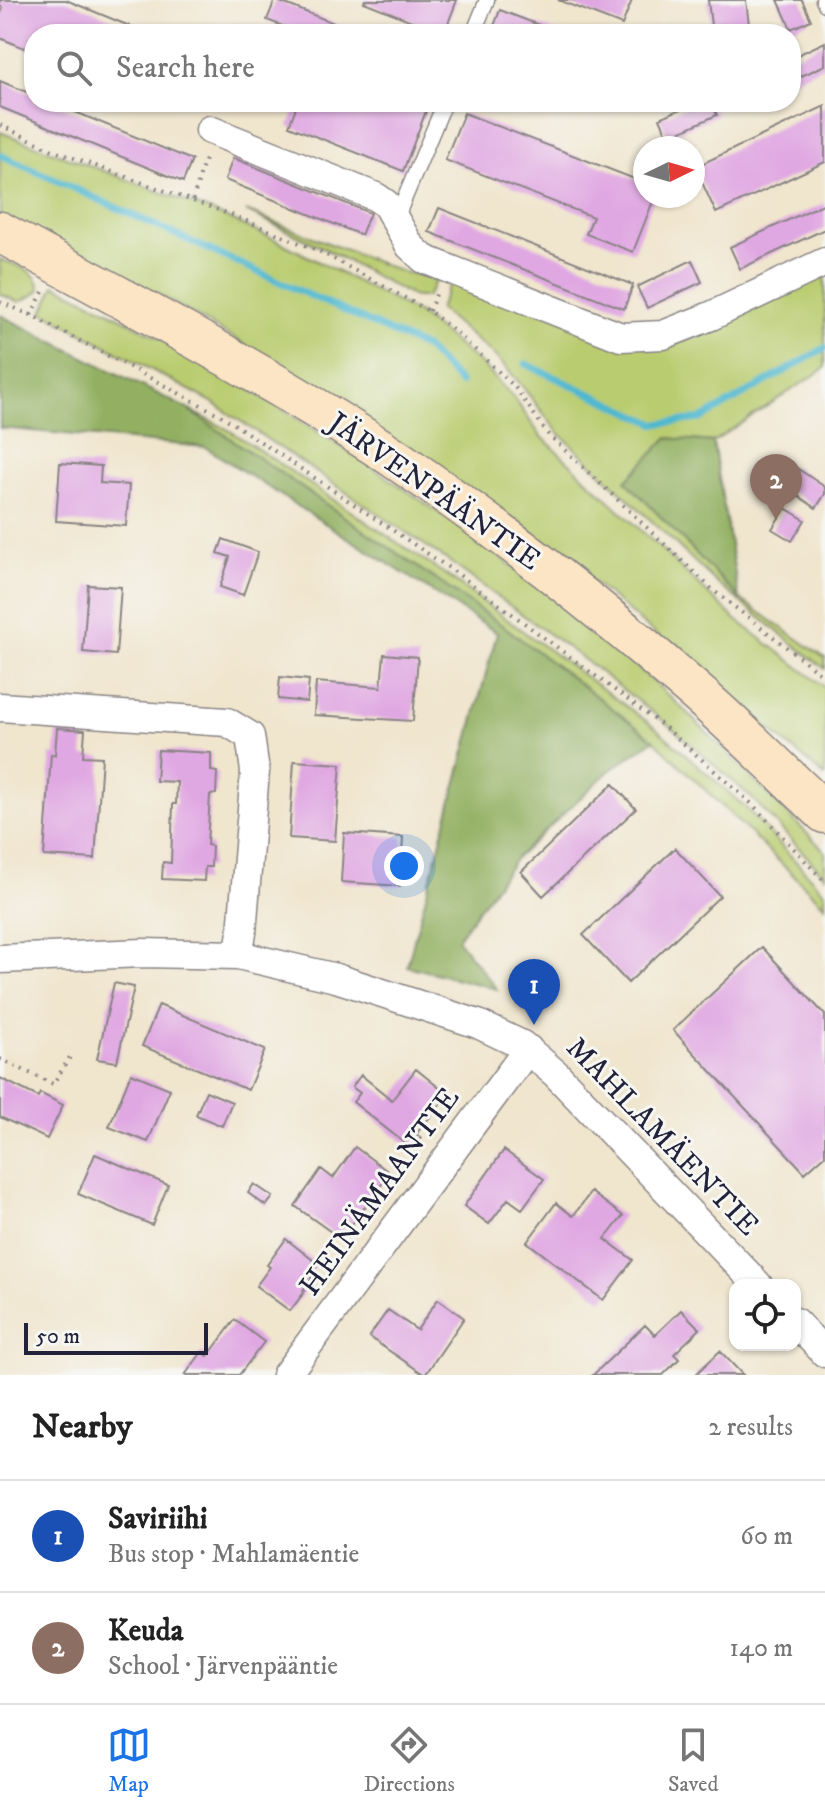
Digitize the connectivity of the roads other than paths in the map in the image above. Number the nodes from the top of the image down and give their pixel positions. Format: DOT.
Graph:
graph roads {
  1 [pos="487,0"];
  2 [pos="477,24"];
  3 [pos="441,112"];
  4 [pos="212,132"];
  5 [pos="396,219"];
  6 [pos="0,232"];
  7 [pos="825,262"];
  8 [pos="0,707"];
  9 [pos="825,813"];
  10 [pos="238,955"];
  11 [pos="0,959"];
  12 [pos="528,1049"];
  13 [pos="752,1279"];
  14 [pos="801,1328"];
  15 [pos="825,1353"];
  16 [pos="286,1375"];
  1 -- 2 [label="lane"];
  3 -- 5 [label="lane"];
  4 -- 5 [label="street"];
  5 -- 7 [label="street"];
  6 -- 9 [label="main road, JÄRVENPÄÄNTIE"];
  8 -- 10 [label="street"];
  10 -- 11 [label="street, MAHLAMÄENTIE"];
  10 -- 12 [label="street, MAHLAMÄENTIE"];
  12 -- 13 [label="street, MAHLAMÄENTIE"];
  12 -- 16 [label="street, HEINÄMAANTIE"];
  14 -- 15 [label="street"];
}
